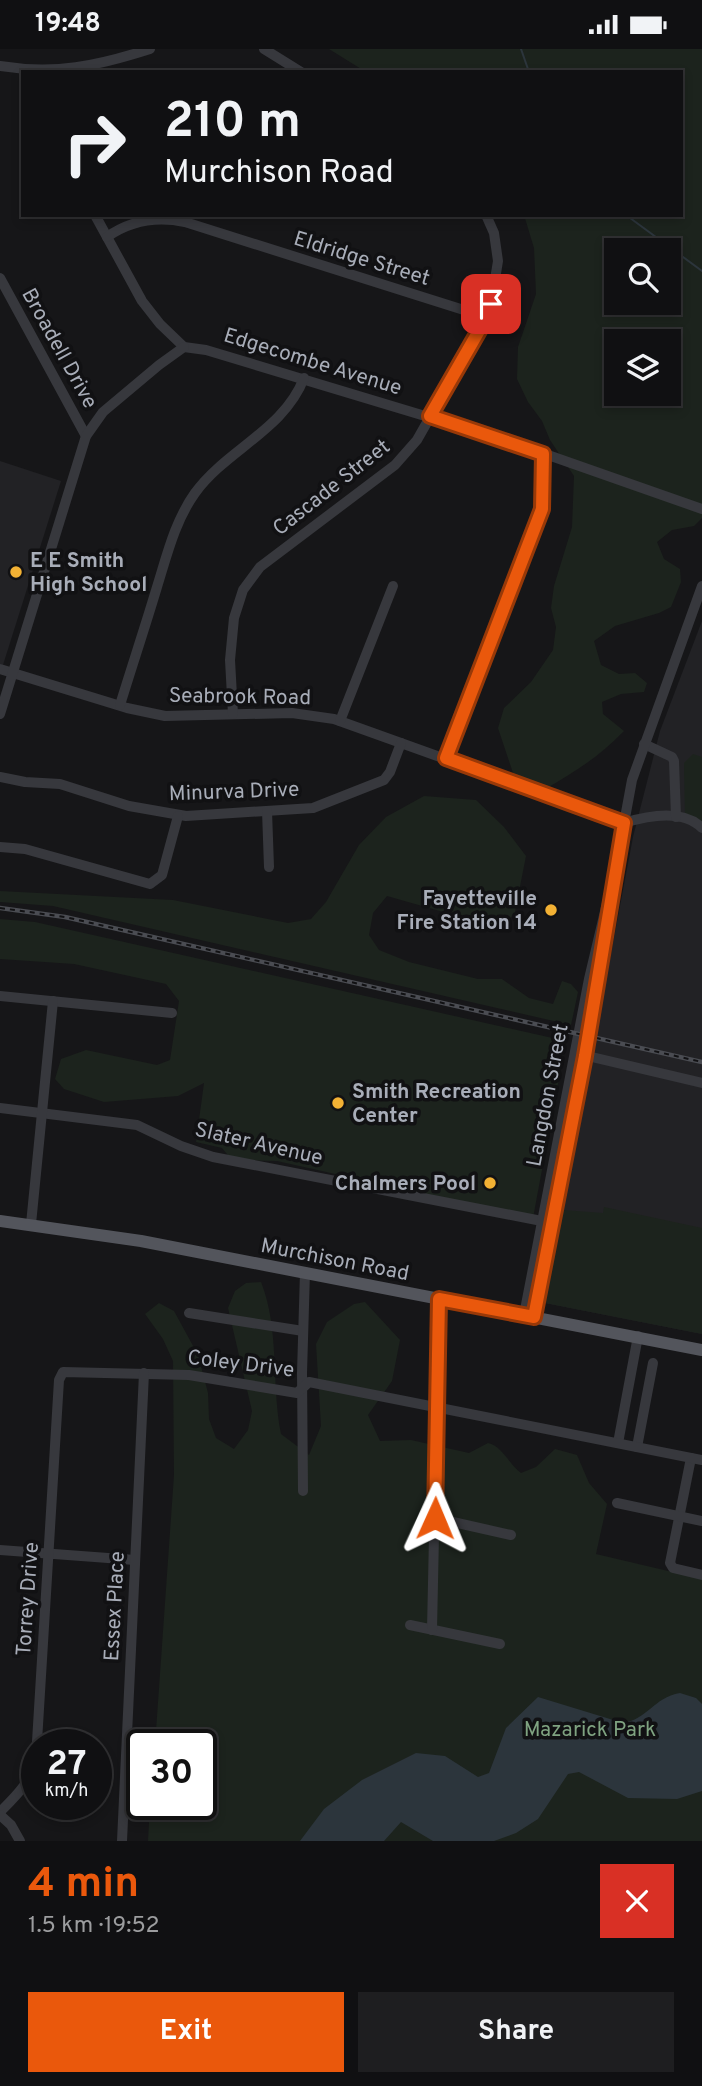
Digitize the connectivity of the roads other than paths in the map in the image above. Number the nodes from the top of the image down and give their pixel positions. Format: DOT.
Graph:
graph roads {
  1 [pos="150,49"];
  2 [pos="264,49"];
  3 [pos="0,66"];
  4 [pos="31,70"];
  5 [pos="74,70"];
  6 [pos="298,70"];
  7 [pos="96,217"];
  8 [pos="487,217"];
  9 [pos="107,237"];
  10 [pos="0,278"];
  11 [pos="486,317"];
  12 [pos="184,347"];
  13 [pos="304,378"];
  14 [pos="430,416"];
  15 [pos="86,436"];
  16 [pos="543,454"];
  17 [pos="702,509"];
  18 [pos="393,586"];
  19 [pos="702,586"];
  20 [pos="0,669"];
  21 [pos="13,673"];
  22 [pos="120,705"];
  23 [pos="0,714"];
  24 [pos="233,714"];
  25 [pos="340,721"];
  26 [pos="401,743"];
  27 [pos="644,744"];
  28 [pos="446,758"];
  29 [pos="0,777"];
  30 [pos="267,811"];
  31 [pos="178,816"];
  32 [pos="676,817"];
  33 [pos="624,823"];
  34 [pos="702,828"];
  35 [pos="0,847"];
  36 [pos="269,867"];
  37 [pos="0,996"];
  38 [pos="53,1001"];
  39 [pos="172,1013"];
  40 [pos="580,1054"];
  41 [pos="702,1083"];
  42 [pos="0,1108"];
  43 [pos="42,1112"];
  44 [pos="0,1221"];
  45 [pos="547,1222"];
  46 [pos="31,1224"];
  47 [pos="305,1272"];
  48 [pos="439,1299"];
  49 [pos="189,1313"];
  50 [pos="529,1316"];
  51 [pos="303,1331"];
  52 [pos="638,1336"];
  53 [pos="702,1350"];
  54 [pos="653,1363"];
  55 [pos="144,1373"];
  56 [pos="60,1376"];
  57 [pos="303,1388"];
  58 [pos="437,1406"];
  59 [pos="618,1443"];
  60 [pos="636,1447"];
  61 [pos="697,1459"];
  62 [pos="303,1491"];
  63 [pos="617,1503"];
  64 [pos="681,1517"];
  65 [pos="435,1518"];
  66 [pos="702,1521"];
  67 [pos="511,1535"];
  68 [pos="0,1550"];
  69 [pos="49,1554"];
  70 [pos="135,1560"];
  71 [pos="702,1575"];
  72 [pos="410,1625"];
  73 [pos="432,1630"];
  74 [pos="500,1644"];
  75 [pos="0,1813"];
  76 [pos="20,1841"];
  77 [pos="122,1841"];
  1 -- 5 [label="street"];
  2 -- 6 [label="street"];
  3 -- 4 [label="street"];
  7 -- 9 [label="street"];
  8 -- 11 [label="street, Cascade Street"];
  9 -- 11 [label="street, Eldridge Street"];
  9 -- 12 [label="street"];
  10 -- 15 [label="street, Broadell Drive"];
  11 -- 14 [label="street, Cascade Street"];
  12 -- 13 [label="street, Edgecombe Avenue"];
  12 -- 15 [label="street"];
  13 -- 14 [label="street, Edgecombe Avenue"];
  13 -- 22 [label="street"];
  14 -- 16 [label="street, Edgecombe Avenue"];
  14 -- 24 [label="street, Cascade Street"];
  15 -- 21 [label="street"];
  16 -- 17 [label="street, Edgecombe Avenue"];
  16 -- 28 [label="street"];
  18 -- 25 [label="street"];
  19 -- 27 [label="street, Langdon Street"];
  20 -- 21 [label="street, Seabrook Road"];
  21 -- 22 [label="street, Seabrook Road"];
  21 -- 23 [label="street"];
  22 -- 24 [label="street, Seabrook Road"];
  24 -- 25 [label="street, Seabrook Road"];
  25 -- 26 [label="street, Seabrook Road"];
  26 -- 28 [label="street, Seabrook Road"];
  26 -- 30 [label="street, Minurva Drive"];
  27 -- 32 [label="street"];
  27 -- 33 [label="street, Langdon Street"];
  28 -- 33 [label="street, Seabrook Road"];
  29 -- 31 [label="street, Minurva Drive"];
  30 -- 31 [label="street, Minurva Drive"];
  30 -- 36 [label="street"];
  31 -- 35 [label="street"];
  32 -- 33 [label="street, Seabrook Road"];
  32 -- 34 [label="street"];
  33 -- 40 [label="street, Langdon Street"];
  37 -- 38 [label="street"];
  38 -- 39 [label="street"];
  38 -- 43 [label="street"];
  40 -- 41 [label="street"];
  40 -- 45 [label="street, Langdon Street"];
  42 -- 43 [label="street, Slater Avenue"];
  43 -- 45 [label="street, Slater Avenue"];
  43 -- 46 [label="street"];
  44 -- 46 [label="main road, Murchison Road"];
  45 -- 50 [label="street, Langdon Street"];
  46 -- 47 [label="main road, Murchison Road"];
  47 -- 48 [label="main road, Murchison Road"];
  47 -- 51 [label="street"];
  48 -- 50 [label="main road, Murchison Road"];
  48 -- 58 [label="street"];
  49 -- 51 [label="street"];
  50 -- 52 [label="main road, Murchison Road"];
  51 -- 57 [label="street"];
  52 -- 53 [label="main road, Murchison Road"];
  52 -- 59 [label="street"];
  54 -- 60 [label="street"];
  55 -- 56 [label="street, Coley Drive"];
  55 -- 57 [label="street, Coley Drive"];
  55 -- 70 [label="street, Essex Place"];
  56 -- 69 [label="street, Torrey Drive"];
  57 -- 58 [label="street, Coley Drive"];
  57 -- 62 [label="street"];
  58 -- 59 [label="street, Coley Drive"];
  58 -- 65 [label="street"];
  59 -- 60 [label="street, Coley Drive"];
  60 -- 61 [label="street, Coley Drive"];
  61 -- 64 [label="street"];
  63 -- 64 [label="street"];
  64 -- 66 [label="street"];
  64 -- 71 [label="street"];
  65 -- 67 [label="street"];
  65 -- 73 [label="street"];
  68 -- 69 [label="street"];
  69 -- 70 [label="street"];
  69 -- 75 [label="street, Torrey Drive"];
  70 -- 77 [label="street, Essex Place"];
  72 -- 73 [label="street"];
  73 -- 74 [label="street"];
  75 -- 76 [label="street"];
}
